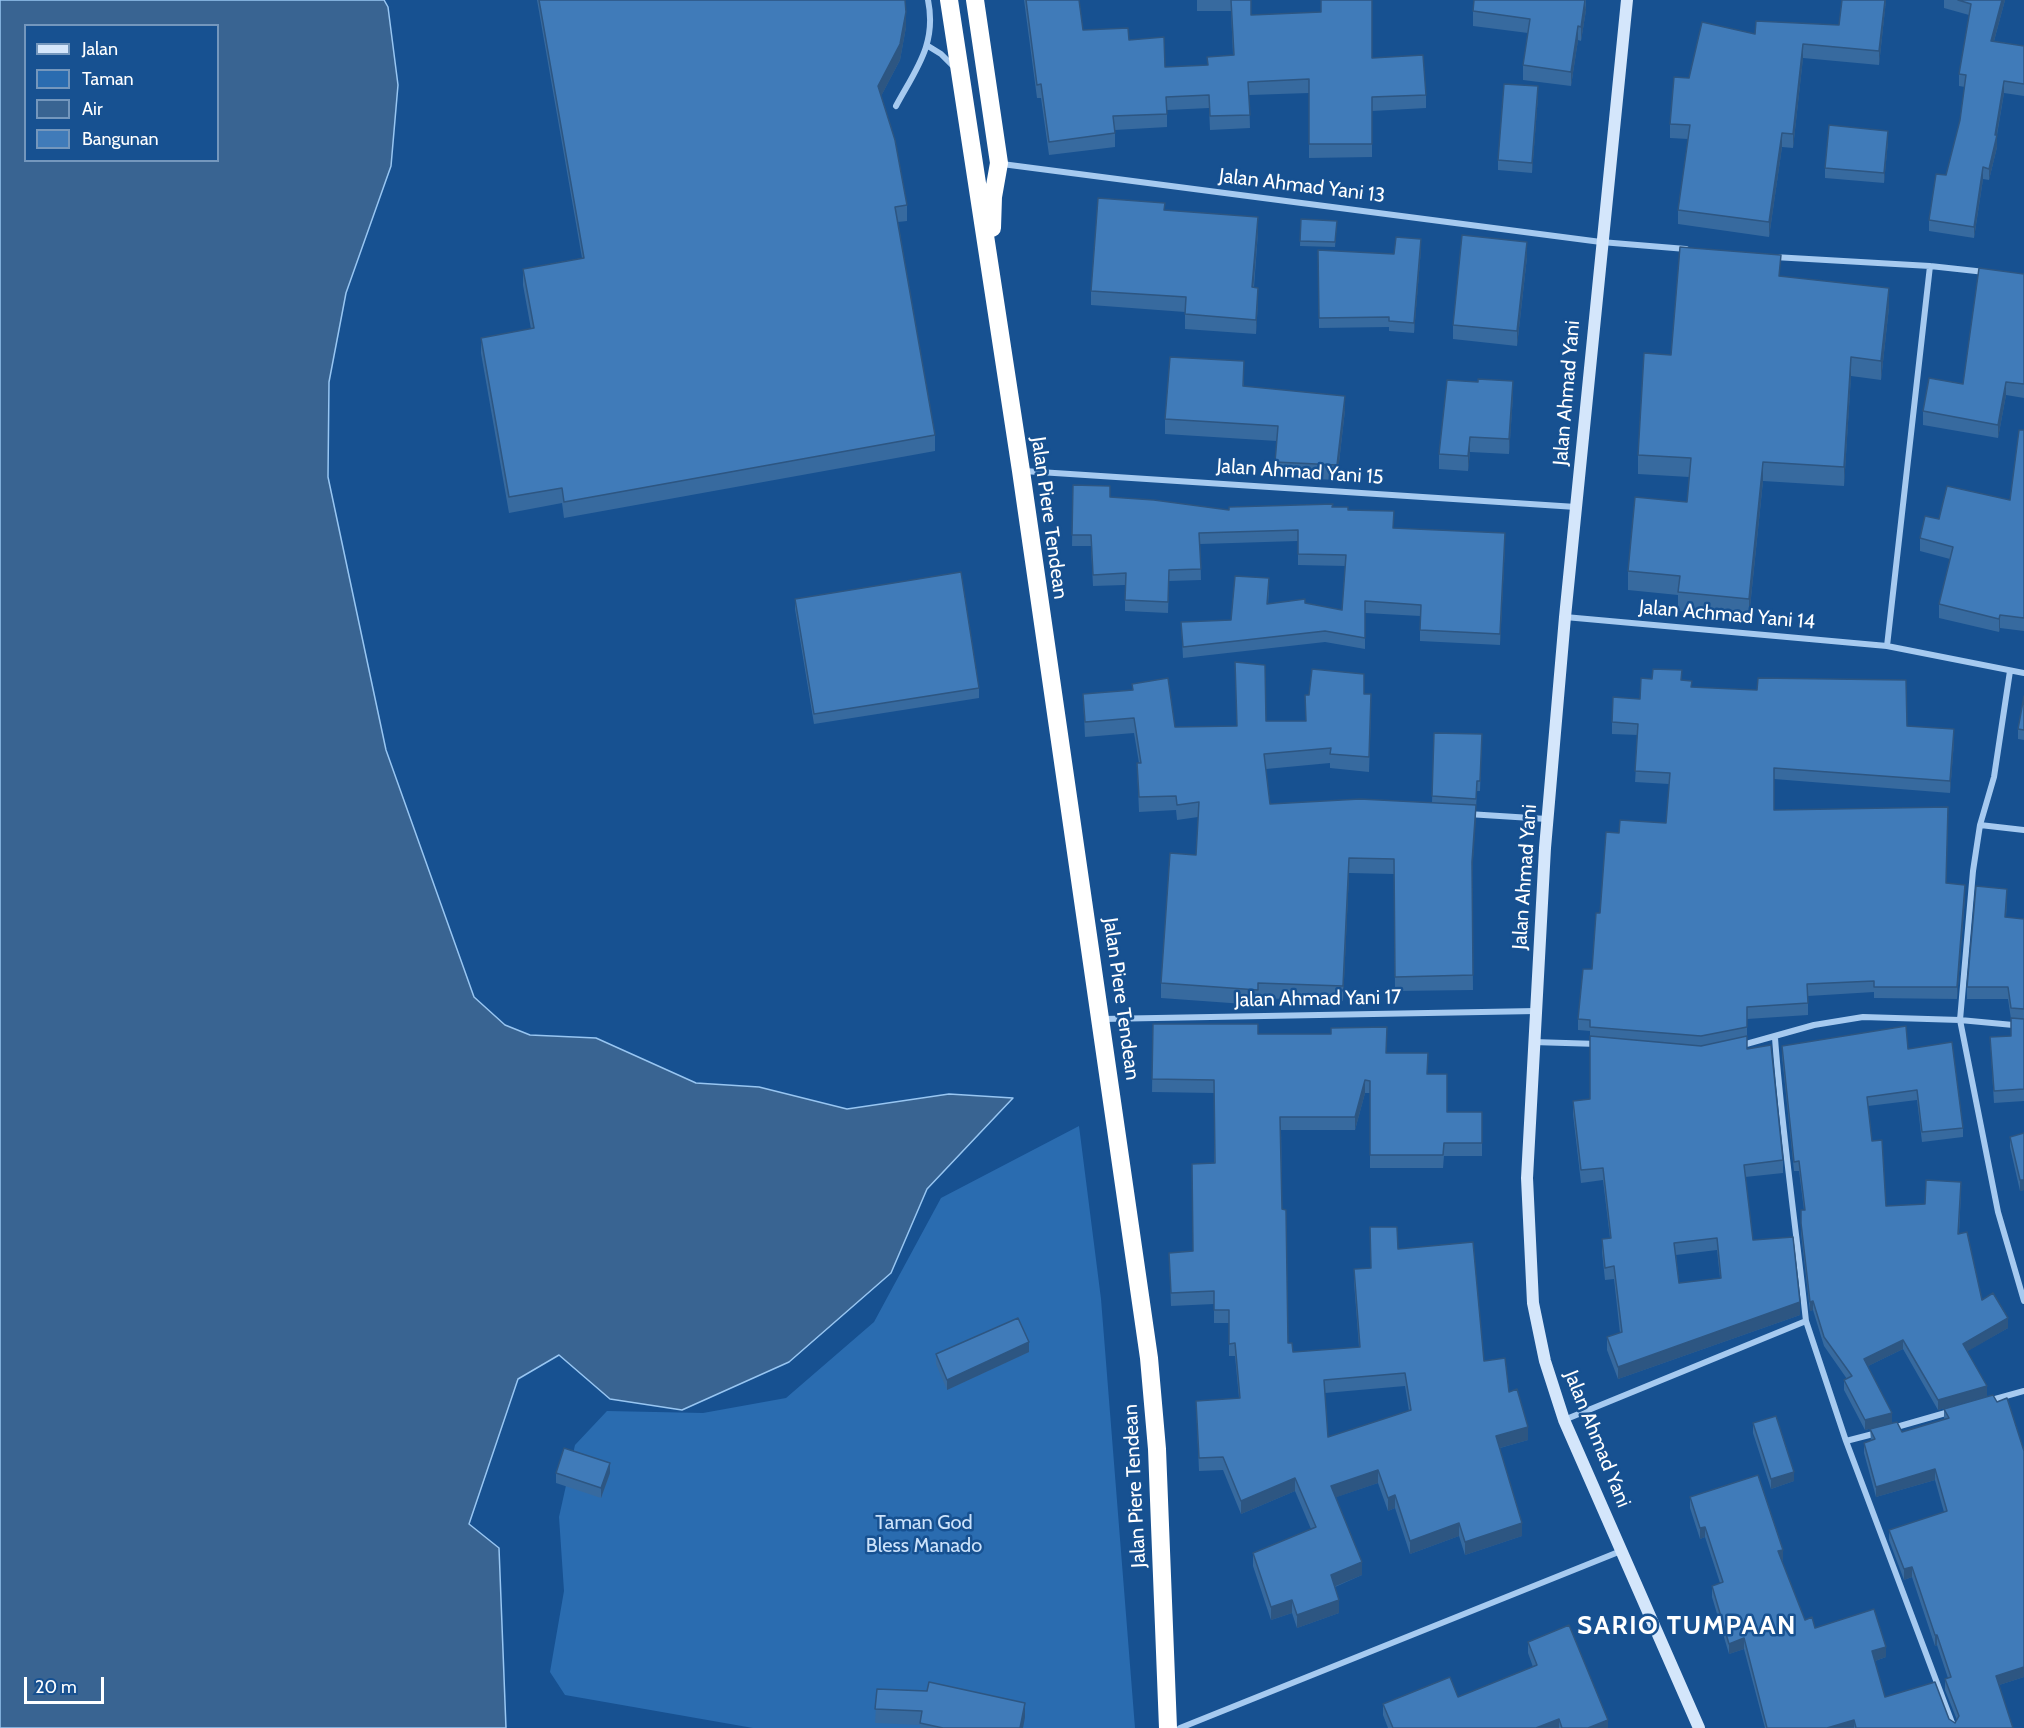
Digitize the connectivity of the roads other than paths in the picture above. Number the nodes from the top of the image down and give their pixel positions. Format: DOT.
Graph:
graph roads {
  1 [pos="928,0"];
  2 [pos="949,0"];
  3 [pos="975,0"];
  4 [pos="1627,0"];
  5 [pos="928,46"];
  6 [pos="960,72"];
  7 [pos="896,106"];
  8 [pos="999,163"];
  9 [pos="1601,242"];
  10 [pos="1696,250"];
  11 [pos="1767,257"];
  12 [pos="1930,266"];
  13 [pos="1998,273"];
  14 [pos="990,280"];
  15 [pos="1021,471"];
  16 [pos="1576,507"];
  17 [pos="1565,616"];
  18 [pos="1887,646"];
  19 [pos="2010,671"];
  20 [pos="2024,673"];
  21 [pos="1455,813"];
  22 [pos="1548,819"];
  23 [pos="1980,825"];
  24 [pos="2024,830"];
  25 [pos="1536,1011"];
  26 [pos="1101,1019"];
  27 [pos="1960,1020"];
  28 [pos="2024,1026"];
  29 [pos="1775,1038"];
  30 [pos="1532,1042"];
  31 [pos="1609,1044"];
  32 [pos="1733,1048"];
  33 [pos="2024,1301"];
  34 [pos="1806,1321"];
  35 [pos="2024,1391"];
  36 [pos="1979,1404"];
  37 [pos="1957,1410"];
  38 [pos="1564,1420"];
  39 [pos="1846,1441"];
  40 [pos="1621,1551"];
  41 [pos="1168,1728"];
  42 [pos="1180,1728"];
  43 [pos="1700,1728"];
  44 [pos="1954,1728"];
  1 -- 5 [label="street"];
  2 -- 6 [label="highway, Jalan Piere Tendean"];
  3 -- 8 [label="highway, Jalan Piere Tendean"];
  4 -- 9 [label="main road, Jalan Ahmad Yani"];
  5 -- 6 [label="street"];
  5 -- 7 [label="street"];
  6 -- 14 [label="highway, Jalan Piere Tendean"];
  8 -- 9 [label="street, Jalan Ahmad Yani 13"];
  8 -- 14 [label="highway, Jalan Piere Tendean"];
  9 -- 10 [label="street, Jalan Ahmad Yani 13"];
  9 -- 16 [label="main road, Jalan Ahmad Yani"];
  11 -- 12 [label="street"];
  12 -- 13 [label="street"];
  12 -- 18 [label="street"];
  14 -- 15 [label="highway, Jalan Piere Tendean"];
  15 -- 16 [label="street, Jalan Ahmad Yani 15"];
  15 -- 26 [label="highway, Jalan Piere Tendean"];
  16 -- 17 [label="main road, Jalan Ahmad Yani"];
  17 -- 18 [label="street, Jalan Achmad Yani 14"];
  17 -- 22 [label="main road, Jalan Ahmad Yani"];
  18 -- 19 [label="street, Jalan Achmad Yani 14"];
  19 -- 20 [label="street, Jalan Achmad Yani 14"];
  19 -- 23 [label="street"];
  21 -- 22 [label="street"];
  22 -- 25 [label="main road, Jalan Ahmad Yani"];
  23 -- 24 [label="street"];
  23 -- 27 [label="street"];
  25 -- 26 [label="street, Jalan Ahmad Yani 17"];
  25 -- 30 [label="main road, Jalan Ahmad Yani"];
  26 -- 41 [label="highway, Jalan Piere Tendean"];
  27 -- 28 [label="street"];
  27 -- 29 [label="street"];
  27 -- 33 [label="street"];
  29 -- 32 [label="street"];
  29 -- 34 [label="street"];
  30 -- 31 [label="street"];
  30 -- 38 [label="main road, Jalan Ahmad Yani"];
  34 -- 38 [label="street"];
  34 -- 39 [label="street"];
  35 -- 36 [label="street"];
  37 -- 39 [label="street"];
  38 -- 40 [label="main road, Jalan Ahmad Yani"];
  39 -- 44 [label="street"];
  40 -- 42 [label="street"];
  40 -- 43 [label="main road, Jalan Ahmad Yani"];
}
